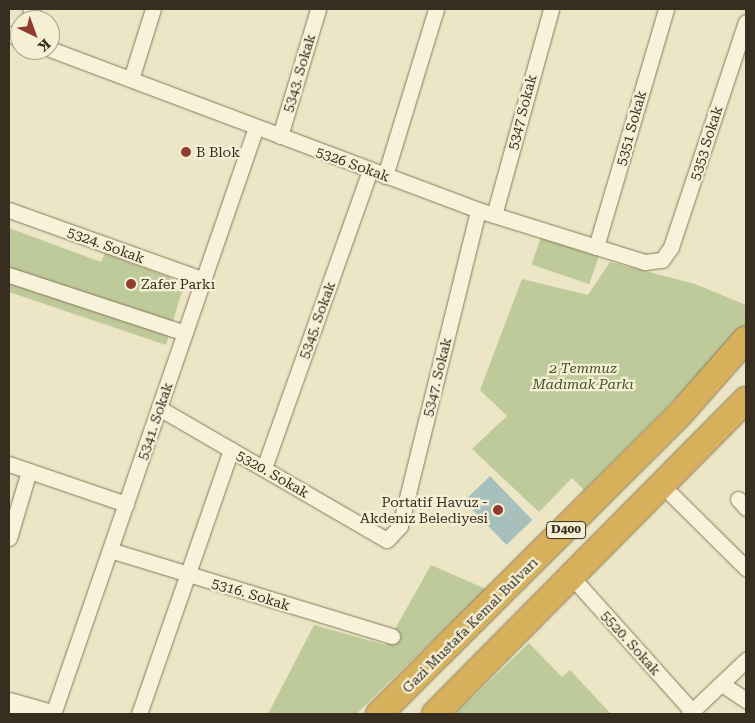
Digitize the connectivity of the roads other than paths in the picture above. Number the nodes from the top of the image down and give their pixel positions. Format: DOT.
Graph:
graph roads {
  1 [pos="153,9"];
  2 [pos="318,9"];
  3 [pos="436,9"];
  4 [pos="551,9"];
  5 [pos="666,9"];
  6 [pos="746,22"];
  7 [pos="60,54"];
  8 [pos="131,79"];
  9 [pos="256,127"];
  10 [pos="280,136"];
  11 [pos="378,173"];
  12 [pos="9,210"];
  13 [pos="478,210"];
  14 [pos="494,215"];
  15 [pos="596,246"];
  16 [pos="662,260"];
  17 [pos="9,275"];
  18 [pos="204,280"];
  19 [pos="185,333"];
  20 [pos="746,340"];
  21 [pos="746,402"];
  22 [pos="159,408"];
  23 [pos="231,450"];
  24 [pos="9,464"];
  25 [pos="264,468"];
  26 [pos="29,471"];
  27 [pos="663,486"];
  28 [pos="126,504"];
  29 [pos="9,538"];
  30 [pos="387,540"];
  31 [pos="110,550"];
  32 [pos="746,568"];
  33 [pos="570,575"];
  34 [pos="187,576"];
  35 [pos="392,636"];
  36 [pos="746,660"];
  37 [pos="722,684"];
  38 [pos="746,700"];
  39 [pos="9,703"];
  40 [pos="691,713"];
  41 [pos="46,714"];
  42 [pos="53,714"];
  43 [pos="139,714"];
  44 [pos="380,714"];
  45 [pos="435,714"];
  1 -- 8 [label="street"];
  2 -- 10 [label="street, 5343. Sokak"];
  3 -- 11 [label="street, 5345. Sokak"];
  4 -- 14 [label="street, 5347 Sokak"];
  5 -- 15 [label="street, 5351 Sokak"];
  6 -- 16 [label="street, 5353 Sokak"];
  7 -- 8 [label="street, 5326 Sokak"];
  8 -- 9 [label="street, 5326 Sokak"];
  9 -- 10 [label="street, 5326 Sokak"];
  9 -- 18 [label="street, 5341. Sokak"];
  10 -- 11 [label="street, 5326 Sokak"];
  11 -- 13 [label="street, 5326 Sokak"];
  11 -- 25 [label="street, 5345. Sokak"];
  12 -- 18 [label="street, 5324. Sokak"];
  13 -- 14 [label="street, 5326 Sokak"];
  13 -- 30 [label="street, 5347. Sokak"];
  14 -- 15 [label="street, 5326 Sokak"];
  15 -- 16 [label="street, 5326 Sokak"];
  17 -- 19 [label="street"];
  18 -- 19 [label="street, 5341. Sokak"];
  19 -- 22 [label="street, 5341. Sokak"];
  20 -- 44 [label="highway, Gazi Mustafa Kemal Bulvarı / D400"];
  21 -- 27 [label="highway, D400"];
  22 -- 23 [label="street, 5320. Sokak"];
  22 -- 28 [label="street, 5341. Sokak"];
  23 -- 25 [label="street, 5320. Sokak"];
  23 -- 34 [label="street"];
  24 -- 26 [label="street"];
  25 -- 30 [label="street, 5320. Sokak"];
  26 -- 28 [label="street"];
  26 -- 29 [label="street"];
  27 -- 32 [label="street"];
  27 -- 33 [label="highway, D400"];
  28 -- 31 [label="street, 5341. Sokak"];
  31 -- 34 [label="street, 5316. Sokak"];
  31 -- 42 [label="street, 5341. Sokak"];
  33 -- 40 [label="street, 5520. Sokak"];
  33 -- 45 [label="highway, D400"];
  34 -- 35 [label="street, 5316. Sokak"];
  34 -- 43 [label="street"];
  36 -- 37 [label="street"];
  37 -- 38 [label="street"];
  37 -- 40 [label="street"];
  39 -- 41 [label="street"];
}
